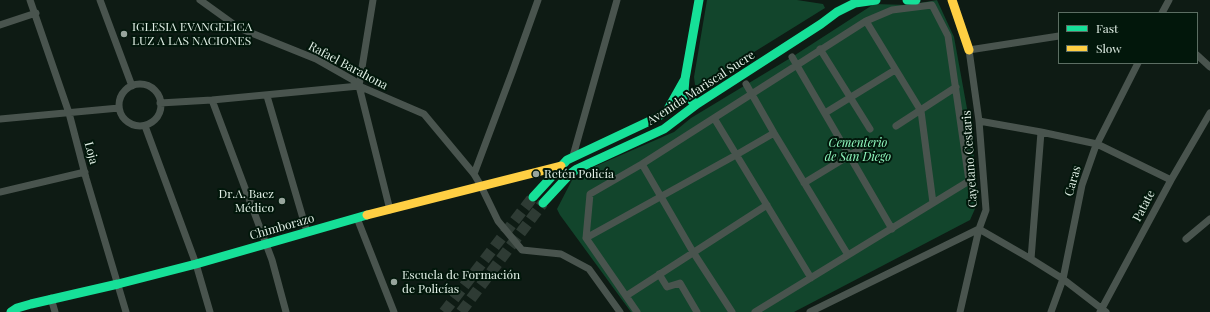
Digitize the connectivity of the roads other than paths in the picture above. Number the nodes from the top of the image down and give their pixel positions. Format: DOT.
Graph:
graph roads {
  1 [pos="30,0"];
  2 [pos="100,0"];
  3 [pos="200,0"];
  4 [pos="373,0"];
  5 [pos="538,0"];
  6 [pos="617,0"];
  7 [pos="699,0"];
  8 [pos="876,0"];
  9 [pos="907,0"];
  10 [pos="916,0"];
  11 [pos="952,0"];
  12 [pos="1169,0"];
  13 [pos="1163,12"];
  14 [pos="36,13"];
  15 [pos="866,21"];
  16 [pos="0,25"];
  17 [pos="1058,36"];
  18 [pos="820,49"];
  19 [pos="969,50"];
  20 [pos="1198,56"];
  21 [pos="792,57"];
  22 [pos="1137,64"];
  23 [pos="797,65"];
  24 [pos="1210,67"];
  25 [pos="895,70"];
  26 [pos="684,79"];
  27 [pos="746,84"];
  28 [pos="132,86"];
  29 [pos="359,86"];
  30 [pos="956,87"];
  31 [pos="752,94"];
  32 [pos="267,96"];
  33 [pos="850,97"];
  34 [pos="212,100"];
  35 [pos="160,102"];
  36 [pos="697,104"];
  37 [pos="119,108"];
  38 [pos="921,111"];
  39 [pos="1210,112"];
  40 [pos="69,113"];
  41 [pos="824,113"];
  42 [pos="714,118"];
  43 [pos="0,119"];
  44 [pos="979,121"];
  45 [pos="145,126"];
  46 [pos="896,126"];
  47 [pos="870,129"];
  48 [pos="1041,132"];
  49 [pos="774,133"];
  50 [pos="1097,144"];
  51 [pos="865,146"];
  52 [pos="736,155"];
  53 [pos="573,156"];
  54 [pos="849,156"];
  55 [pos="642,164"];
  56 [pos="561,166"];
  57 [pos="85,172"];
  58 [pos="474,174"];
  59 [pos="1171,180"];
  60 [pos="804,183"];
  61 [pos="481,186"];
  62 [pos="0,192"];
  63 [pos="662,196"];
  64 [pos="533,197"];
  65 [pos="543,203"];
  66 [pos="933,203"];
  67 [pos="767,205"];
  68 [pos="390,210"];
  69 [pos="357,218"];
  70 [pos="1210,219"];
  71 [pos="892,229"];
  72 [pos="979,229"];
  73 [pos="307,232"];
  74 [pos="586,238"];
  75 [pos="1186,239"];
  76 [pos="266,244"];
  77 [pos="693,252"];
  78 [pos="848,256"];
  79 [pos="1031,259"];
  80 [pos="196,264"];
  81 [pos="659,274"];
  82 [pos="811,278"];
  83 [pos="1063,279"];
  84 [pos="118,284"];
  85 [pos="626,296"];
  86 [pos="51,298"];
  87 [pos="1102,311"];
  88 [pos="11,312"];
  89 [pos="56,312"];
  90 [pos="126,312"];
  91 [pos="210,312"];
  92 [pos="286,312"];
  93 [pos="394,312"];
  94 [pos="620,312"];
  95 [pos="637,312"];
  96 [pos="697,312"];
  97 [pos="732,312"];
  98 [pos="755,312"];
  99 [pos="810,312"];
  100 [pos="960,312"];
  101 [pos="1051,312"];
  1 -- 14 [label="street, Loja"];
  2 -- 28 [label="street"];
  3 -- 29 [label="street, Rafael Barahona"];
  4 -- 29 [label="street"];
  5 -- 58 [label="street"];
  6 -- 53 [label="street"];
  7 -- 26 [label="main road"];
  8 -- 36 [label="main road, Avenida Mariscal Sucre"];
  9 -- 10 [label="main road"];
  11 -- 19 [label="main road"];
  12 -- 13 [label="street"];
  14 -- 16 [label="street"];
  14 -- 40 [label="street, Loja"];
  15 -- 18 [label="street"];
  15 -- 25 [label="street"];
  15 -- 30 [label="street"];
  17 -- 19 [label="street"];
  18 -- 23 [label="street"];
  18 -- 33 [label="street"];
  19 -- 44 [label="street, Cayetano Cestaris"];
  20 -- 24 [label="street"];
  21 -- 23 [label="street"];
  22 -- 50 [label="street, Caras"];
  23 -- 31 [label="street"];
  23 -- 41 [label="street"];
  25 -- 33 [label="street"];
  25 -- 38 [label="street"];
  26 -- 36 [label="main road"];
  26 -- 53 [label="main road, Avenida Mariscal Sucre"];
  27 -- 31 [label="street"];
  28 -- 35 [label="street"];
  28 -- 37 [label="street"];
  29 -- 32 [label="street"];
  29 -- 58 [label="street, Rafael Barahona"];
  29 -- 68 [label="street"];
  30 -- 38 [label="street"];
  30 -- 66 [label="street"];
  31 -- 42 [label="street"];
  31 -- 49 [label="street"];
  32 -- 34 [label="street"];
  32 -- 73 [label="street"];
  33 -- 41 [label="street"];
  33 -- 47 [label="street"];
  34 -- 35 [label="street"];
  34 -- 76 [label="street"];
  35 -- 45 [label="street"];
  36 -- 65 [label="main road, Avenida Mariscal Sucre"];
  37 -- 40 [label="street"];
  37 -- 45 [label="street"];
  38 -- 46 [label="street"];
  38 -- 66 [label="street"];
  39 -- 59 [label="street, Patate"];
  40 -- 43 [label="street"];
  40 -- 57 [label="street, Loja"];
  41 -- 54 [label="street"];
  42 -- 52 [label="street"];
  42 -- 55 [label="street"];
  44 -- 48 [label="street"];
  44 -- 72 [label="street, Cayetano Cestaris"];
  45 -- 80 [label="street"];
  48 -- 50 [label="street"];
  48 -- 79 [label="street"];
  49 -- 52 [label="street"];
  49 -- 60 [label="street"];
  50 -- 59 [label="street"];
  50 -- 83 [label="street, Caras"];
  51 -- 54 [label="street"];
  52 -- 63 [label="street"];
  52 -- 67 [label="street"];
  53 -- 56 [label="main road, Avenida Mariscal Sucre"];
  54 -- 60 [label="street"];
  54 -- 71 [label="street"];
  55 -- 63 [label="street"];
  55 -- 74 [label="street"];
  56 -- 61 [label="main road, Chimborazo"];
  56 -- 64 [label="main road, Avenida Mariscal Sucre"];
  57 -- 62 [label="street"];
  57 -- 84 [label="street, Loja"];
  58 -- 61 [label="street, Rafael Barahona"];
  59 -- 87 [label="street, Patate"];
  60 -- 78 [label="street"];
  61 -- 68 [label="main road, Chimborazo"];
  61 -- 94 [label="street, Rafael Barahona"];
  63 -- 74 [label="street"];
  63 -- 77 [label="street"];
  66 -- 71 [label="street"];
  67 -- 77 [label="street"];
  67 -- 82 [label="street"];
  68 -- 69 [label="main road, Chimborazo"];
  69 -- 73 [label="main road, Chimborazo"];
  69 -- 93 [label="street"];
  70 -- 75 [label="street"];
  71 -- 78 [label="street"];
  72 -- 79 [label="street"];
  72 -- 99 [label="street"];
  72 -- 100 [label="street, Cayetano Cestaris"];
  73 -- 76 [label="main road, Chimborazo"];
  74 -- 85 [label="street"];
  76 -- 80 [label="main road, Chimborazo"];
  76 -- 92 [label="street"];
  77 -- 81 [label="street"];
  77 -- 97 [label="street"];
  78 -- 82 [label="street"];
  79 -- 83 [label="street"];
  80 -- 84 [label="main road, Chimborazo"];
  80 -- 91 [label="street"];
  81 -- 85 [label="street"];
  81 -- 96 [label="street"];
  82 -- 98 [label="street"];
  83 -- 87 [label="street"];
  83 -- 101 [label="street, Caras"];
  84 -- 86 [label="main road, Chimborazo"];
  84 -- 90 [label="street, Loja"];
  85 -- 95 [label="street"];
  86 -- 88 [label="main road, Chimborazo"];
  86 -- 89 [label="street"];
}
